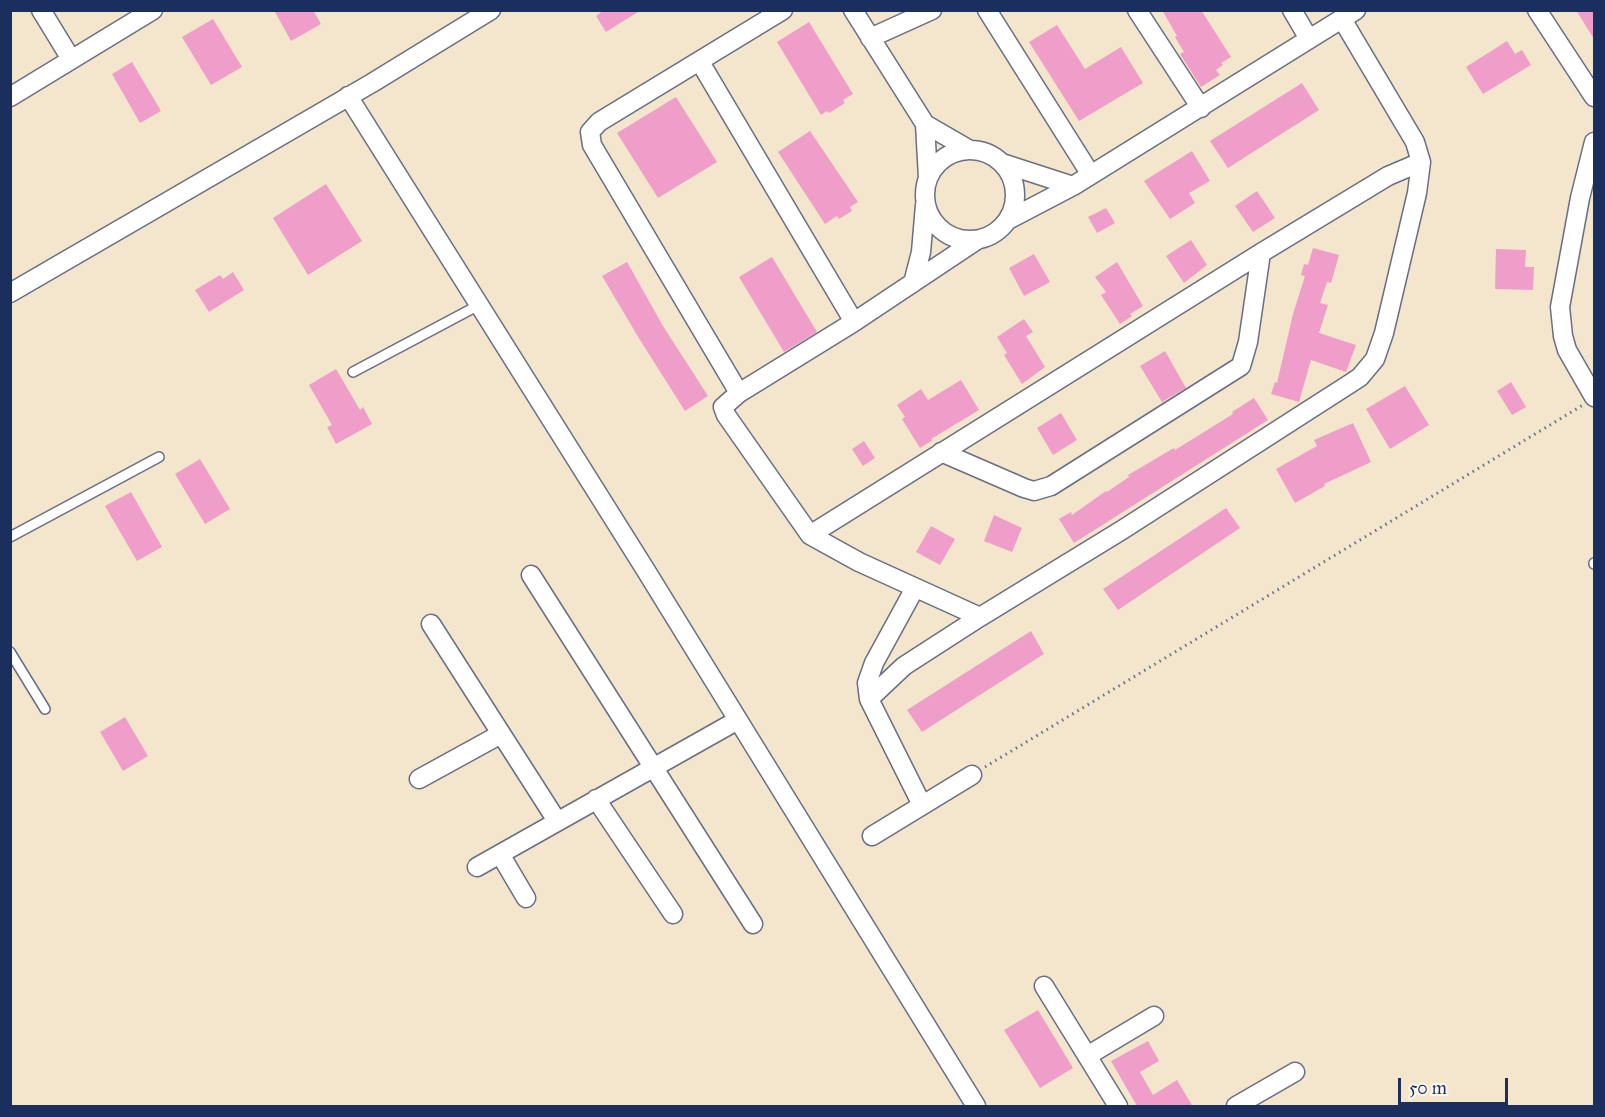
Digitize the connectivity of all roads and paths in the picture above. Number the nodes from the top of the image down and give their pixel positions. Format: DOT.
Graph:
graph roads {
  1 [pos="41,10"];
  2 [pos="153,10"];
  3 [pos="491,10"];
  4 [pos="783,10"];
  5 [pos="853,10"];
  6 [pos="932,10"];
  7 [pos="987,10"];
  8 [pos="1137,10"];
  9 [pos="1292,10"];
  10 [pos="1537,10"];
  11 [pos="1349,15"];
  12 [pos="870,38"];
  13 [pos="1309,39"];
  14 [pos="71,59"];
  15 [pos="700,62"];
  16 [pos="348,96"];
  17 [pos="10,97"];
  18 [pos="1594,97"];
  19 [pos="1201,108"];
  20 [pos="925,124"];
  21 [pos="1594,142"];
  22 [pos="970,150"];
  23 [pos="1421,162"];
  24 [pos="1002,163"];
  25 [pos="1091,175"];
  26 [pos="928,178"];
  27 [pos="1073,186"];
  28 [pos="925,202"];
  29 [pos="1008,220"];
  30 [pos="977,240"];
  31 [pos="1261,253"];
  32 [pos="913,283"];
  33 [pos="10,293"];
  34 [pos="479,305"];
  35 [pos="854,322"];
  36 [pos="353,372"];
  37 [pos="739,393"];
  38 [pos="1589,400"];
  39 [pos="941,452"];
  40 [pos="159,457"];
  41 [pos="810,535"];
  42 [pos="10,537"];
  43 [pos="531,574"];
  44 [pos="915,588"];
  45 [pos="980,617"];
  46 [pos="431,624"];
  47 [pos="10,652"];
  48 [pos="869,699"];
  49 [pos="45,709"];
  50 [pos="738,720"];
  51 [pos="501,734"];
  52 [pos="655,766"];
  53 [pos="972,775"];
  54 [pos="419,779"];
  55 [pos="596,799"];
  56 [pos="922,805"];
  57 [pos="557,821"];
  58 [pos="872,836"];
  59 [pos="500,854"];
  60 [pos="477,867"];
  61 [pos="526,898"];
  62 [pos="673,914"];
  63 [pos="753,924"];
  64 [pos="1044,986"];
  65 [pos="1154,1016"];
  66 [pos="1087,1056"];
  67 [pos="1295,1072"];
  68 [pos="976,1107"];
  69 [pos="1118,1107"];
  70 [pos="1236,1107"];
  1 -- 14 [label="street"];
  2 -- 14 [label="street"];
  3 -- 16 [label="street"];
  4 -- 15 [label="street"];
  5 -- 12 [label="street"];
  6 -- 12 [label="street"];
  7 -- 25 [label="street"];
  8 -- 19 [label="street"];
  9 -- 13 [label="street"];
  10 -- 18 [label="street"];
  11 -- 13 [label="street"];
  11 -- 23 [label="street"];
  12 -- 20 [label="street"];
  13 -- 19 [label="street"];
  14 -- 17 [label="street"];
  15 -- 35 [label="street"];
  15 -- 37 [label="street"];
  16 -- 33 [label="street"];
  16 -- 34 [label="street"];
  19 -- 25 [label="street"];
  20 -- 22 [label="street"];
  20 -- 26 [label="street"];
  21 -- 38 [label="street"];
  22 -- 24 [label="street"];
  22 -- 26 [label="street"];
  23 -- 31 [label="street"];
  23 -- 45 [label="street"];
  24 -- 27 [label="street"];
  24 -- 29 [label="street"];
  25 -- 27 [label="street"];
  26 -- 28 [label="street"];
  27 -- 29 [label="street"];
  28 -- 30 [label="street"];
  28 -- 32 [label="street"];
  29 -- 30 [label="street"];
  30 -- 32 [label="street"];
  31 -- 39 [label="street"];
  31 -- 39 [label="street"];
  32 -- 35 [label="street"];
  34 -- 36 [label="lane"];
  34 -- 50 [label="street"];
  35 -- 37 [label="street"];
  37 -- 41 [label="street"];
  38 -- 53 [label="path"];
  39 -- 41 [label="street"];
  40 -- 42 [label="lane"];
  41 -- 44 [label="street"];
  43 -- 52 [label="street"];
  44 -- 45 [label="street"];
  44 -- 48 [label="street"];
  45 -- 48 [label="street"];
  46 -- 51 [label="street"];
  47 -- 49 [label="lane"];
  48 -- 56 [label="street"];
  50 -- 52 [label="street"];
  50 -- 68 [label="street"];
  51 -- 54 [label="street"];
  51 -- 57 [label="street"];
  52 -- 55 [label="street"];
  52 -- 63 [label="street"];
  53 -- 56 [label="street"];
  55 -- 57 [label="street"];
  55 -- 62 [label="street"];
  56 -- 58 [label="street"];
  57 -- 59 [label="street"];
  59 -- 60 [label="street"];
  59 -- 61 [label="street"];
  64 -- 66 [label="street"];
  65 -- 66 [label="street"];
  66 -- 69 [label="street"];
  67 -- 70 [label="street"];
}
